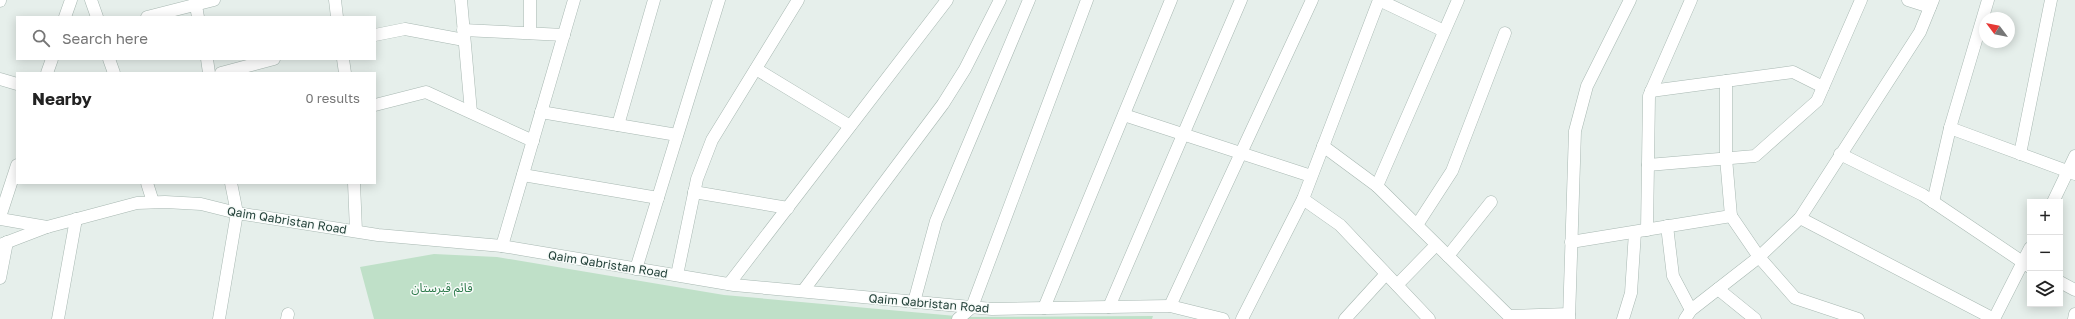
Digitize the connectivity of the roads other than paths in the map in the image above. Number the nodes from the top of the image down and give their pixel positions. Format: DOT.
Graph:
graph roads {
  1 [pos="71,0"];
  2 [pos="91,0"];
  3 [pos="214,0"];
  4 [pos="335,0"];
  5 [pos="461,0"];
  6 [pos="530,0"];
  7 [pos="574,0"];
  8 [pos="654,0"];
  9 [pos="719,0"];
  10 [pos="798,0"];
  11 [pos="947,0"];
  12 [pos="1000,0"];
  13 [pos="1029,0"];
  14 [pos="1087,0"];
  15 [pos="1171,0"];
  16 [pos="1242,0"];
  17 [pos="1312,0"];
  18 [pos="1379,0"];
  19 [pos="1458,0"];
  20 [pos="1630,0"];
  21 [pos="1691,0"];
  22 [pos="1861,0"];
  23 [pos="1908,0"];
  24 [pos="1988,0"];
  25 [pos="2051,0"];
  26 [pos="195,2"];
  27 [pos="1932,4"];
  28 [pos="65,16"];
  29 [pos="97,16"];
  30 [pos="150,16"];
  31 [pos="198,16"];
  32 [pos="337,16"];
  33 [pos="1444,31"];
  34 [pos="530,33"];
  35 [pos="1505,33"];
  36 [pos="376,34"];
  37 [pos="464,35"];
  38 [pos="564,35"];
  39 [pos="52,60"];
  40 [pos="109,60"];
  41 [pos="207,60"];
  42 [pos="270,60"];
  43 [pos="343,60"];
  44 [pos="756,69"];
  45 [pos="47,72"];
  46 [pos="114,72"];
  47 [pos="210,72"];
  48 [pos="225,72"];
  49 [pos="345,72"];
  50 [pos="0,79"];
  51 [pos="1726,81"];
  52 [pos="16,84"];
  53 [pos="1823,87"];
  54 [pos="1651,91"];
  55 [pos="376,105"];
  56 [pos="471,112"];
  57 [pos="541,112"];
  58 [pos="1124,115"];
  59 [pos="618,125"];
  60 [pos="850,126"];
  61 [pos="1950,128"];
  62 [pos="1184,134"];
  63 [pos="677,135"];
  64 [pos="533,141"];
  65 [pos="1323,146"];
  66 [pos="1241,153"];
  67 [pos="1840,154"];
  68 [pos="2020,154"];
  69 [pos="2075,156"];
  70 [pos="1726,158"];
  71 [pos="1648,165"];
  72 [pos="16,167"];
  73 [pos="2072,173"];
  74 [pos="522,175"];
  75 [pos="1311,176"];
  76 [pos="147,184"];
  77 [pos="231,184"];
  78 [pos="354,184"];
  79 [pos="1377,186"];
  80 [pos="694,192"];
  81 [pos="658,198"];
  82 [pos="1303,198"];
  83 [pos="2055,199"];
  84 [pos="153,202"];
  85 [pos="1491,202"];
  86 [pos="1933,202"];
  87 [pos="788,208"];
  88 [pos="237,213"];
  89 [pos="1731,216"];
  90 [pos="0,218"];
  91 [pos="1800,218"];
  92 [pos="76,219"];
  93 [pos="1417,225"];
  94 [pos="1666,226"];
  95 [pos="47,227"];
  96 [pos="1648,230"];
  97 [pos="356,231"];
  98 [pos="1635,232"];
  99 [pos="1571,242"];
  100 [pos="3,244"];
  101 [pos="1436,245"];
  102 [pos="502,246"];
  103 [pos="1448,256"];
  104 [pos="1759,257"];
  105 [pos="2026,265"];
  106 [pos="636,268"];
  107 [pos="1386,274"];
  108 [pos="677,275"];
  109 [pos="0,278"];
  110 [pos="729,284"];
  111 [pos="2063,284"];
  112 [pos="1397,285"];
  113 [pos="1718,289"];
  114 [pos="2075,290"];
  115 [pos="803,291"];
  116 [pos="914,302"];
  117 [pos="1170,306"];
  118 [pos="972,307"];
  119 [pos="1109,307"];
  120 [pos="1044,308"];
  121 [pos="2075,314"];
  122 [pos="1191,315"];
  123 [pos="1688,315"];
  124 [pos="1569,317"];
  125 [pos="58,319"];
  126 [pos="219,319"];
  127 [pos="958,319"];
  128 [pos="1223,319"];
  129 [pos="1242,319"];
  130 [pos="1345,319"];
  131 [pos="1429,319"];
  132 [pos="1623,319"];
  133 [pos="1755,319"];
  134 [pos="1858,319"];
  135 [pos="1994,319"];
  136 [pos="2074,319"];
  1 -- 28 [label="street"];
  2 -- 29 [label="street"];
  3 -- 26 [label="street"];
  4 -- 32 [label="street"];
  5 -- 37 [label="street"];
  6 -- 34 [label="street"];
  7 -- 38 [label="street"];
  8 -- 59 [label="street"];
  9 -- 63 [label="street"];
  10 -- 44 [label="street"];
  11 -- 60 [label="street"];
  12 -- 115 [label="street"];
  13 -- 116 [label="street"];
  14 -- 118 [label="street"];
  15 -- 58 [label="street"];
  16 -- 62 [label="street"];
  17 -- 66 [label="street"];
  18 -- 33 [label="street"];
  18 -- 65 [label="street"];
  19 -- 33 [label="street"];
  20 -- 99 [label="street"];
  21 -- 54 [label="street"];
  22 -- 53 [label="street"];
  23 -- 27 [label="street"];
  24 -- 61 [label="street"];
  25 -- 68 [label="street"];
  26 -- 30 [label="street"];
  26 -- 31 [label="street"];
  27 -- 67 [label="street"];
  33 -- 79 [label="street"];
  34 -- 37 [label="street"];
  34 -- 38 [label="street"];
  35 -- 93 [label="street"];
  36 -- 37 [label="street"];
  37 -- 56 [label="street"];
  38 -- 57 [label="street"];
  39 -- 45 [label="street"];
  40 -- 46 [label="street"];
  41 -- 47 [label="street"];
  42 -- 48 [label="street"];
  43 -- 49 [label="street"];
  44 -- 60 [label="street"];
  44 -- 80 [label="street"];
  50 -- 52 [label="street"];
  51 -- 53 [label="street"];
  51 -- 54 [label="street"];
  51 -- 70 [label="street"];
  53 -- 70 [label="street"];
  54 -- 71 [label="street"];
  55 -- 56 [label="street"];
  56 -- 64 [label="street"];
  57 -- 59 [label="street"];
  57 -- 64 [label="street"];
  58 -- 62 [label="street"];
  58 -- 120 [label="street"];
  59 -- 63 [label="street"];
  60 -- 87 [label="street"];
  61 -- 68 [label="street"];
  61 -- 86 [label="street"];
  62 -- 66 [label="street"];
  62 -- 119 [label="street"];
  63 -- 81 [label="street"];
  64 -- 74 [label="street"];
  65 -- 75 [label="street"];
  65 -- 79 [label="street"];
  66 -- 75 [label="street"];
  66 -- 117 [label="street"];
  67 -- 86 [label="street"];
  67 -- 91 [label="street"];
  68 -- 73 [label="street"];
  69 -- 73 [label="street"];
  70 -- 71 [label="street"];
  70 -- 89 [label="street"];
  71 -- 96 [label="street"];
  72 -- 90 [label="street"];
  73 -- 83 [label="street"];
  74 -- 81 [label="street"];
  74 -- 102 [label="street"];
  75 -- 82 [label="street"];
  76 -- 84 [label="street"];
  77 -- 88 [label="street"];
  78 -- 97 [label="street"];
  79 -- 93 [label="street"];
  80 -- 87 [label="street"];
  80 -- 108 [label="street"];
  81 -- 106 [label="street"];
  82 -- 107 [label="street"];
  82 -- 129 [label="street"];
  84 -- 88 [label="street, Qaim Qabristan Road"];
  84 -- 92 [label="street, Qaim Qabristan Road"];
  85 -- 103 [label="street"];
  86 -- 105 [label="street"];
  87 -- 110 [label="street"];
  88 -- 97 [label="street, Qaim Qabristan Road"];
  88 -- 126 [label="street"];
  89 -- 94 [label="street"];
  89 -- 104 [label="street"];
  90 -- 95 [label="street"];
  91 -- 104 [label="street"];
  91 -- 135 [label="street"];
  92 -- 95 [label="street, Qaim Qabristan Road"];
  92 -- 125 [label="street"];
  93 -- 101 [label="street"];
  94 -- 96 [label="street"];
  94 -- 123 [label="street"];
  95 -- 100 [label="street, Qaim Qabristan Road"];
  96 -- 98 [label="street"];
  97 -- 102 [label="street, Qaim Qabristan Road"];
  98 -- 99 [label="street"];
  98 -- 132 [label="street"];
  99 -- 124 [label="street"];
  100 -- 109 [label="street"];
  101 -- 103 [label="street"];
  101 -- 112 [label="street"];
  102 -- 106 [label="street, Qaim Qabristan Road"];
  103 -- 124 [label="street"];
  104 -- 113 [label="street"];
  104 -- 134 [label="street"];
  105 -- 135 [label="street"];
  106 -- 108 [label="street, Qaim Qabristan Road"];
  107 -- 112 [label="street"];
  107 -- 130 [label="street"];
  108 -- 110 [label="street, Qaim Qabristan Road"];
  110 -- 115 [label="street, Qaim Qabristan Road"];
  111 -- 114 [label="street"];
  112 -- 131 [label="street"];
  113 -- 123 [label="street"];
  113 -- 133 [label="street"];
  115 -- 116 [label="street, Qaim Qabristan Road"];
  116 -- 118 [label="street, Qaim Qabristan Road"];
  117 -- 119 [label="street, Qaim Qabristan Road"];
  117 -- 122 [label="street, Qaim Qabristan Road"];
  118 -- 120 [label="street, Qaim Qabristan Road"];
  118 -- 127 [label="street"];
  119 -- 120 [label="street, Qaim Qabristan Road"];
  121 -- 136 [label="street"];
  122 -- 128 [label="street, Qaim Qabristan Road"];
}
